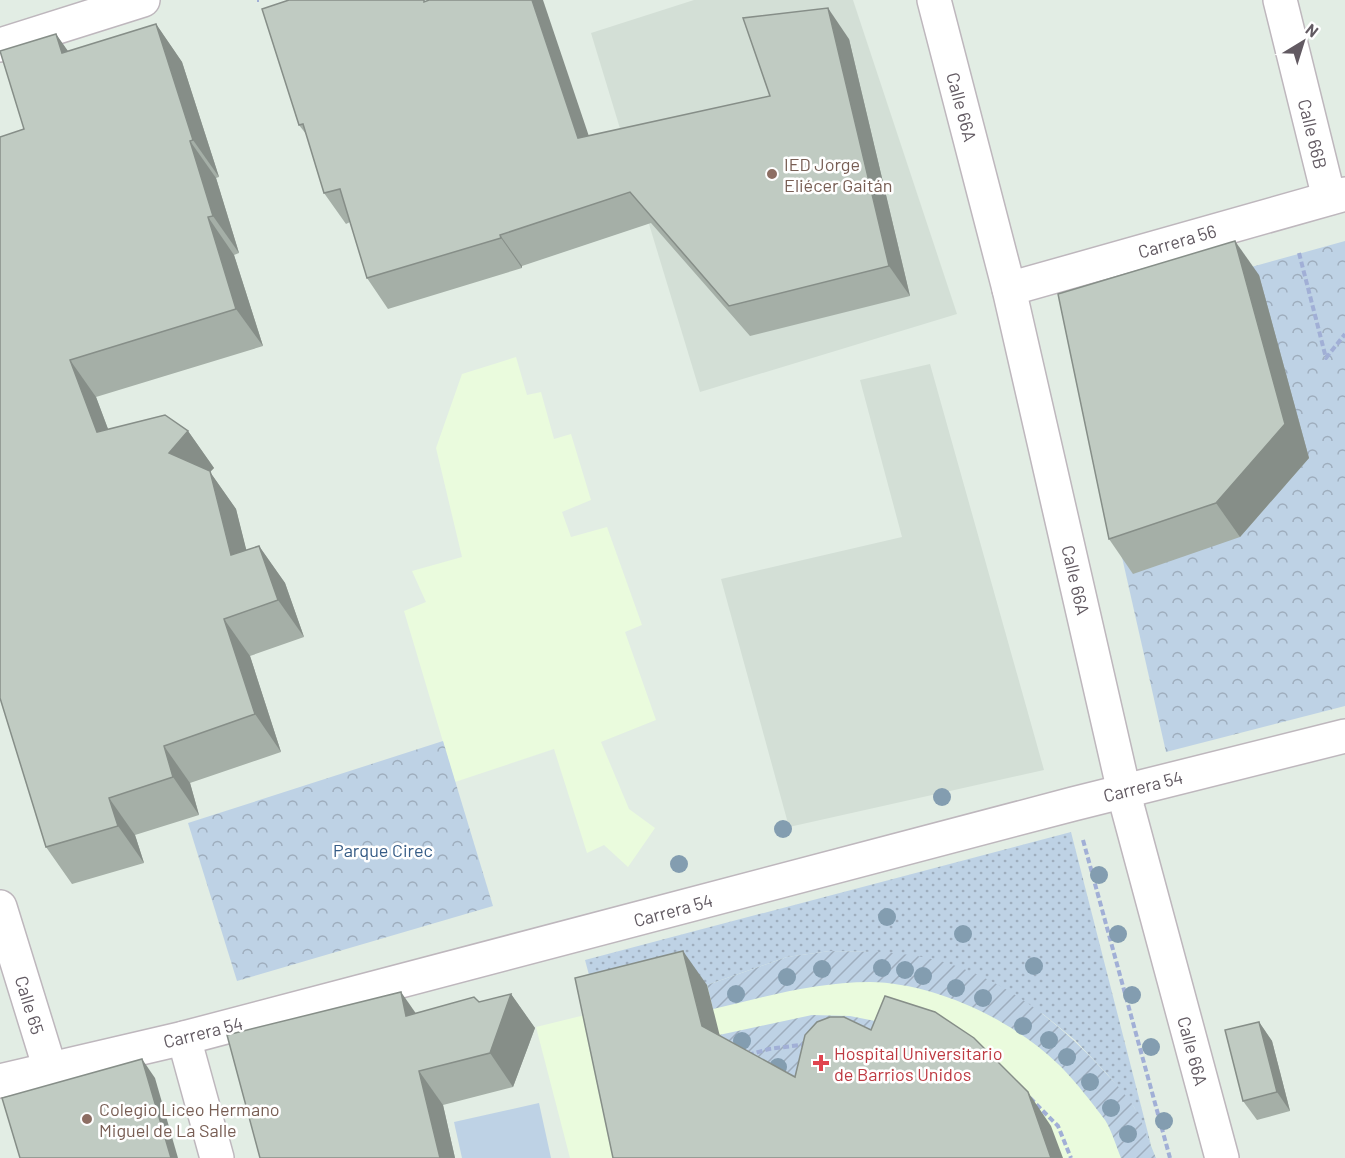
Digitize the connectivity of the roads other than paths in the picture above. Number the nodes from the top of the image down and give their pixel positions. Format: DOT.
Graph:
graph roads {
  1 [pos="143,0"];
  2 [pos="934,0"];
  3 [pos="1280,0"];
  4 [pos="0,45"];
  5 [pos="1337,196"];
  6 [pos="1009,289"];
  7 [pos="1345,736"];
  8 [pos="1124,791"];
  9 [pos="0,908"];
  10 [pos="183,1038"];
  11 [pos="50,1069"];
  12 [pos="0,1081"];
  13 [pos="217,1158"];
  14 [pos="1222,1158"];
  1 -- 4 [label="street"];
  2 -- 6 [label="street, Calle 66A"];
  3 -- 5 [label="street, Calle 66B"];
  5 -- 6 [label="street, Carrera 56"];
  6 -- 8 [label="street, Calle 66A"];
  7 -- 8 [label="street, Carrera 54"];
  8 -- 10 [label="street, Carrera 54"];
  8 -- 14 [label="street, Calle 66A"];
  9 -- 11 [label="street, Calle 65"];
  10 -- 11 [label="street, Carrera 54"];
  10 -- 13 [label="street"];
  11 -- 12 [label="street, Carrera 54"];
}
